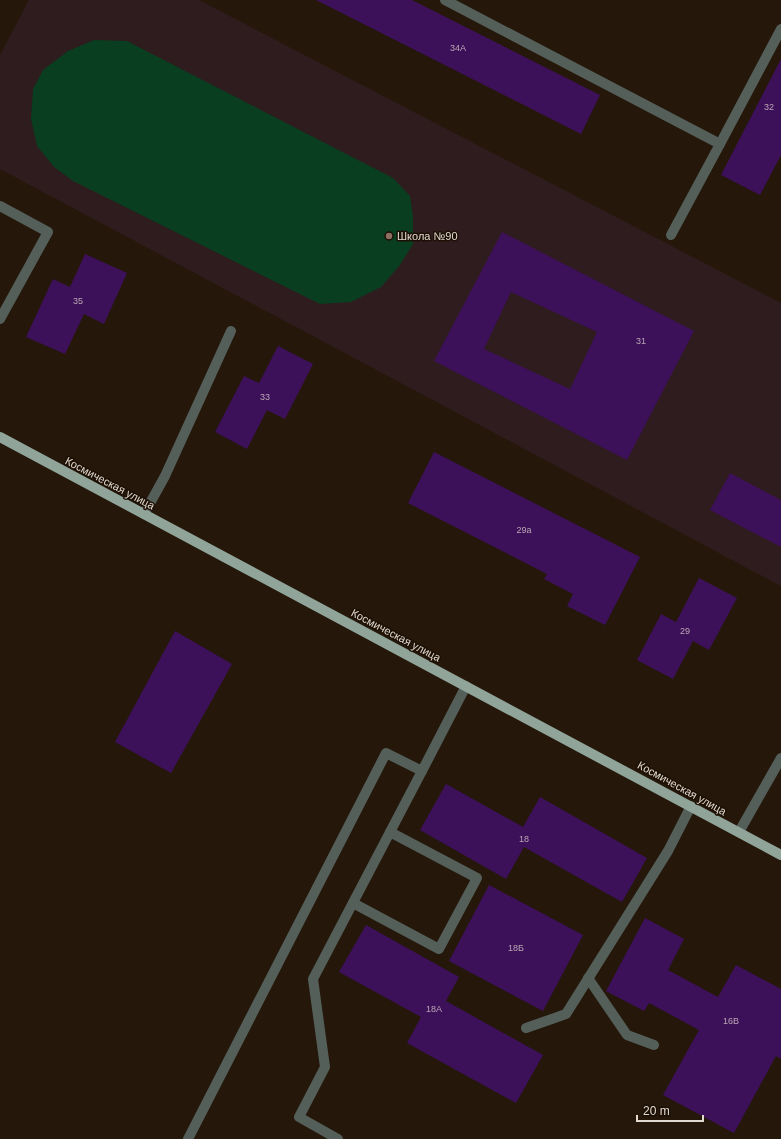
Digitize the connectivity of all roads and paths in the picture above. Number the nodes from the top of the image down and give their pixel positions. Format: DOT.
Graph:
graph roads {
  1 [pos="445,0"];
  2 [pos="781,30"];
  3 [pos="720,144"];
  4 [pos="0,206"];
  5 [pos="671,234"];
  6 [pos="0,319"];
  7 [pos="231,331"];
  8 [pos="0,437"];
  9 [pos="144,514"];
  10 [pos="466,686"];
  11 [pos="781,758"];
  12 [pos="422,771"];
  13 [pos="691,806"];
  14 [pos="390,832"];
  15 [pos="739,832"];
  16 [pos="781,854"];
  17 [pos="353,903"];
  18 [pos="588,978"];
  19 [pos="526,1028"];
  20 [pos="654,1045"];
  21 [pos="188,1139"];
  22 [pos="338,1139"];
  1 -- 3 [label="lane"];
  2 -- 3 [label="lane"];
  3 -- 5 [label="lane"];
  4 -- 6 [label="lane"];
  7 -- 9 [label="lane"];
  8 -- 9 [label="main road, Космическая улица"];
  9 -- 10 [label="main road, Космическая улица"];
  10 -- 12 [label="lane"];
  10 -- 13 [label="main road, Космическая улица"];
  11 -- 15 [label="lane"];
  12 -- 14 [label="lane"];
  12 -- 21 [label="lane"];
  13 -- 15 [label="main road, Космическая улица"];
  13 -- 18 [label="lane"];
  14 -- 17 [label="lane"];
  14 -- 17 [label="lane"];
  15 -- 16 [label="main road, Космическая улица"];
  17 -- 22 [label="lane"];
  18 -- 19 [label="lane"];
  18 -- 20 [label="lane"];
}
